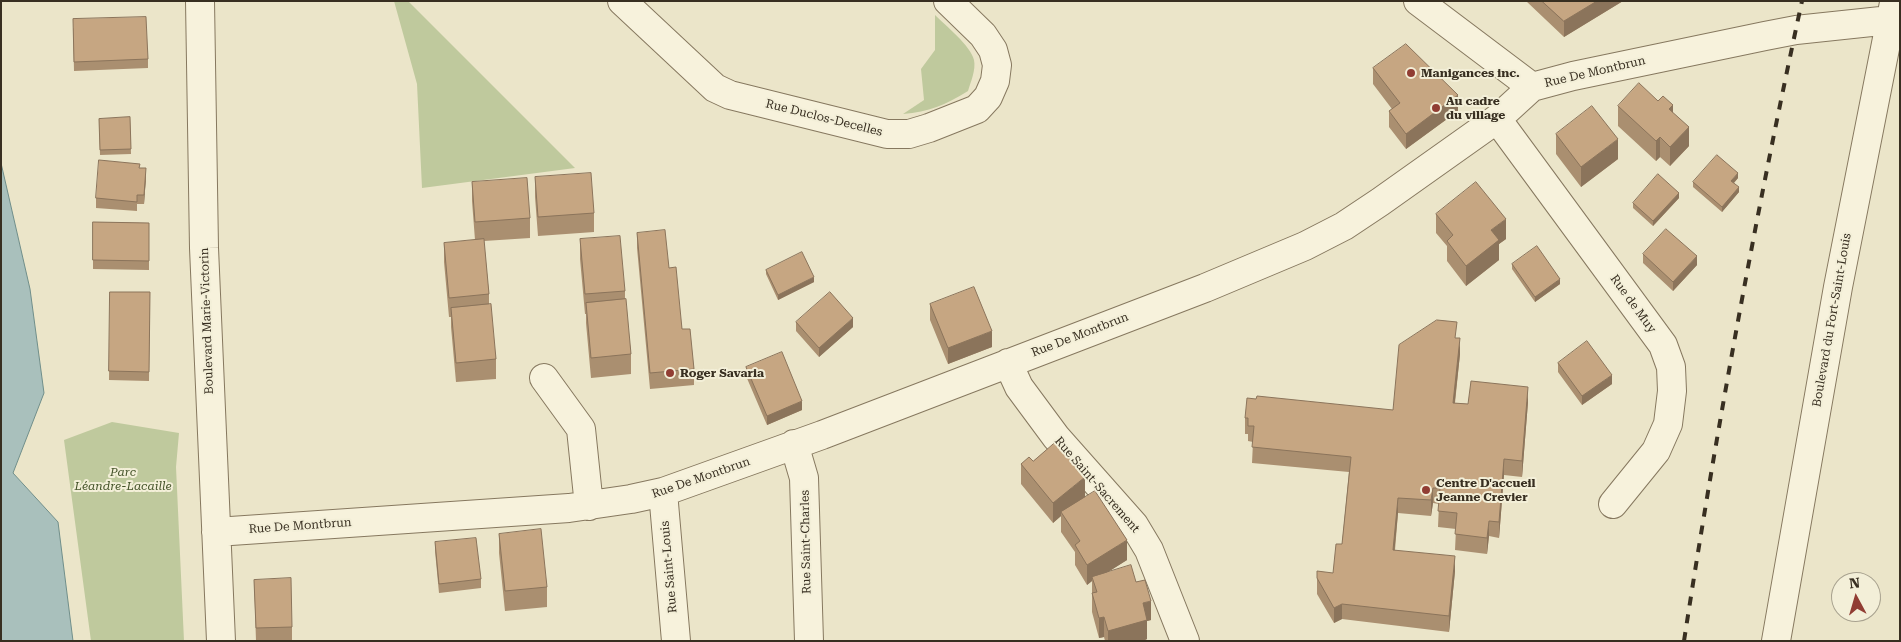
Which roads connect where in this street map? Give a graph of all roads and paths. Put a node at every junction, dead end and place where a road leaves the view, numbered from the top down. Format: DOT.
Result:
graph roads {
  1 [pos="200,1"];
  2 [pos="948,1"];
  3 [pos="1418,1"];
  4 [pos="629,3"];
  5 [pos="1895,13"];
  6 [pos="1532,87"];
  7 [pos="1497,120"];
  8 [pos="1008,363"];
  9 [pos="544,378"];
  10 [pos="794,444"];
  11 [pos="663,492"];
  12 [pos="1613,504"];
  13 [pos="589,506"];
  14 [pos="216,532"];
  15 [pos="221,641"];
  16 [pos="676,641"];
  17 [pos="809,641"];
  18 [pos="1185,641"];
  19 [pos="1776,641"];
  1 -- 14 [label="street, Boulevard Marie-Victorin"];
  2 -- 4 [label="street, Rue Duclos-Decelles"];
  3 -- 6 [label="street"];
  5 -- 6 [label="street, Rue De Montbrun"];
  5 -- 19 [label="street, Boulevard du Fort-Saint-Louis"];
  6 -- 7 [label="street, Rue De Montbrun"];
  7 -- 8 [label="street, Rue De Montbrun"];
  7 -- 12 [label="street, Rue de Muy"];
  8 -- 10 [label="street, Rue De Montbrun"];
  8 -- 18 [label="street, Rue Saint-Sacrement"];
  9 -- 13 [label="street"];
  10 -- 11 [label="street, Rue De Montbrun"];
  10 -- 17 [label="street, Rue Saint-Charles"];
  11 -- 13 [label="street, Rue De Montbrun"];
  11 -- 16 [label="street, Rue Saint-Louis"];
  13 -- 14 [label="street, Rue De Montbrun"];
  14 -- 15 [label="street, Boulevard Marie-Victorin"];
}
